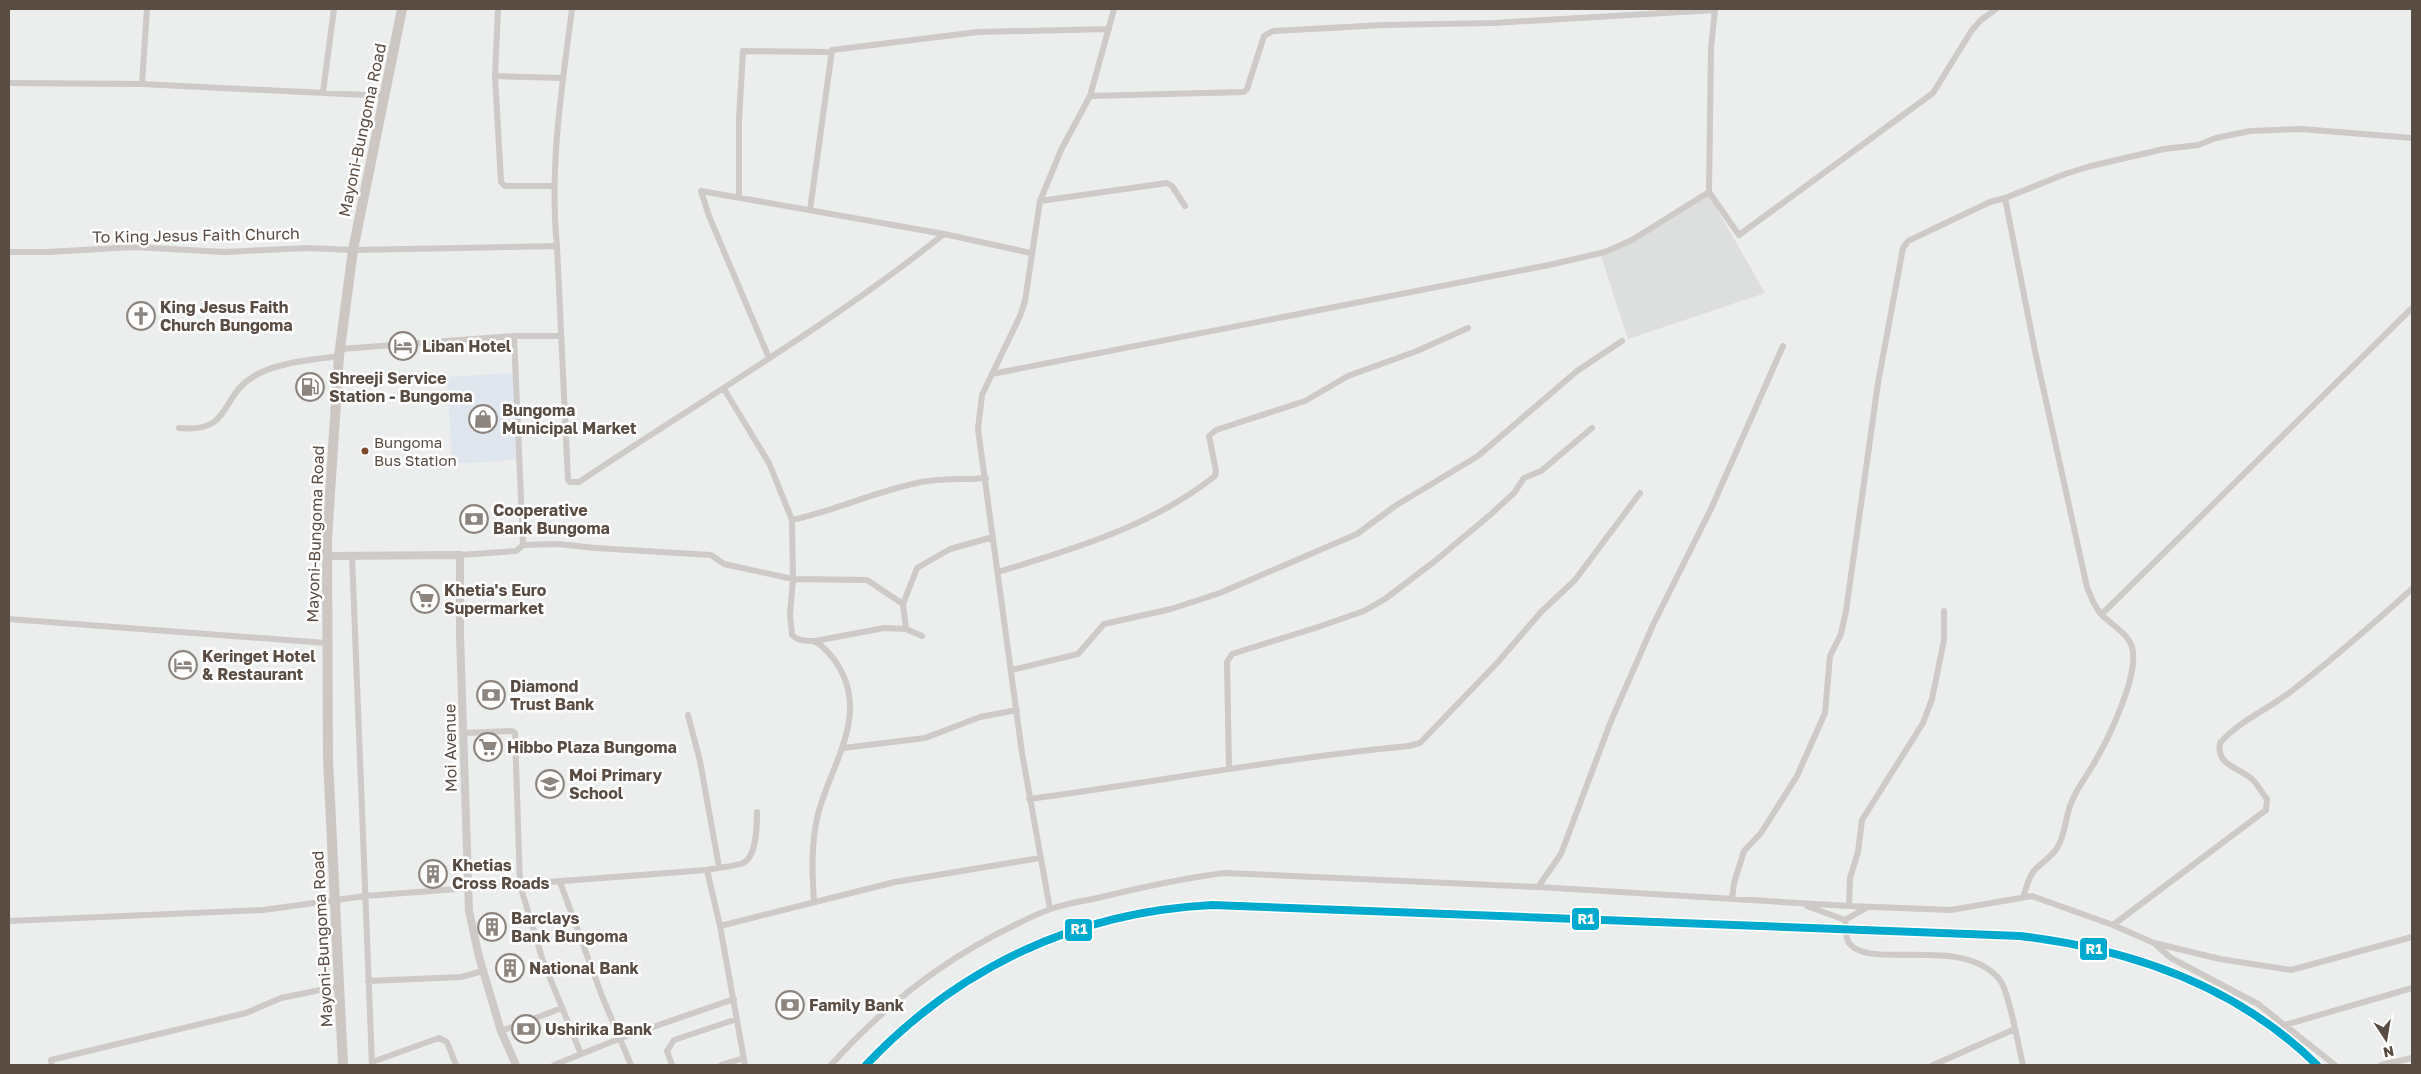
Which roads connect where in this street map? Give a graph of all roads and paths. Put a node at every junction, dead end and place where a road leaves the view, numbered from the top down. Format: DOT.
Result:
graph roads {
  1 [pos="147,9"];
  2 [pos="334,9"];
  3 [pos="402,9"];
  4 [pos="498,9"];
  5 [pos="572,9"];
  6 [pos="1114,9"];
  7 [pos="1715,9"];
  8 [pos="1996,9"];
  9 [pos="1109,29"];
  10 [pos="830,52"];
  11 [pos="495,76"];
  12 [pos="564,78"];
  13 [pos="9,83"];
  14 [pos="142,84"];
  15 [pos="323,92"];
  16 [pos="385,96"];
  17 [pos="1090,96"];
  18 [pos="2412,138"];
  19 [pos="554,186"];
  20 [pos="1709,192"];
  21 [pos="739,197"];
  22 [pos="2005,198"];
  23 [pos="1040,201"];
  24 [pos="1185,206"];
  25 [pos="810,210"];
  26 [pos="944,234"];
  27 [pos="557,246"];
  28 [pos="353,250"];
  29 [pos="9,252"];
  30 [pos="1031,253"];
  31 [pos="2412,308"];
  32 [pos="1468,328"];
  33 [pos="514,336"];
  34 [pos="561,336"];
  35 [pos="1622,341"];
  36 [pos="1783,346"];
  37 [pos="340,352"];
  38 [pos="769,358"];
  39 [pos="992,374"];
  40 [pos="724,389"];
  41 [pos="179,428"];
  42 [pos="1592,428"];
  43 [pos="986,478"];
  44 [pos="1640,493"];
  45 [pos="792,520"];
  46 [pos="993,537"];
  47 [pos="523,544"];
  48 [pos="352,555"];
  49 [pos="460,555"];
  50 [pos="327,556"];
  51 [pos="998,572"];
  52 [pos="793,579"];
  53 [pos="2412,589"];
  54 [pos="903,604"];
  55 [pos="1944,611"];
  56 [pos="2102,614"];
  57 [pos="9,619"];
  58 [pos="906,629"];
  59 [pos="922,636"];
  60 [pos="814,641"];
  61 [pos="326,644"];
  62 [pos="1012,670"];
  63 [pos="1017,710"];
  64 [pos="688,715"];
  65 [pos="463,733"];
  66 [pos="843,748"];
  67 [pos="1229,768"];
  68 [pos="1029,799"];
  69 [pos="757,812"];
  70 [pos="1040,858"];
  71 [pos="719,867"];
  72 [pos="707,870"];
  73 [pos="560,882"];
  74 [pos="520,885"];
  75 [pos="1538,887"];
  76 [pos="468,889"];
  77 [pos="365,896"];
  78 [pos="2023,897"];
  79 [pos="1732,899"];
  80 [pos="335,900"];
  81 [pos="814,901"];
  82 [pos="1804,904"];
  83 [pos="1849,906"];
  84 [pos="1867,907"];
  85 [pos="1050,909"];
  86 [pos="1845,920"];
  87 [pos="9,921"];
  88 [pos="2113,924"];
  89 [pos="720,926"];
  90 [pos="2412,937"];
  91 [pos="2154,943"];
  92 [pos="483,971"];
  93 [pos="368,981"];
  94 [pos="340,986"];
  95 [pos="2412,988"];
  96 [pos="734,999"];
  97 [pos="562,1008"];
  98 [pos="737,1019"];
  99 [pos="2285,1025"];
  100 [pos="2015,1029"];
  101 [pos="501,1031"];
  102 [pos="621,1038"];
  103 [pos="581,1054"];
  104 [pos="744,1058"];
  105 [pos="2412,1058"];
  106 [pos="372,1063"];
  107 [pos="52,1065"];
  108 [pos="343,1065"];
  109 [pos="456,1065"];
  110 [pos="516,1065"];
  111 [pos="554,1065"];
  112 [pos="631,1065"];
  113 [pos="672,1065"];
  114 [pos="720,1065"];
  115 [pos="745,1065"];
  116 [pos="831,1065"];
  117 [pos="1933,1065"];
  118 [pos="2023,1065"];
  119 [pos="2335,1065"];
  120 [pos="2381,1065"];
  1 -- 14 [label="street"];
  2 -- 15 [label="street"];
  3 -- 16 [label="main road, Mayoni-Bungoma Road"];
  4 -- 11 [label="street"];
  5 -- 12 [label="street"];
  6 -- 9 [label="street"];
  7 -- 17 [label="street"];
  7 -- 20 [label="street"];
  8 -- 20 [label="street"];
  9 -- 10 [label="street"];
  9 -- 17 [label="street"];
  10 -- 21 [label="street"];
  10 -- 25 [label="street"];
  11 -- 12 [label="street"];
  11 -- 19 [label="street"];
  12 -- 19 [label="street"];
  13 -- 14 [label="street"];
  14 -- 15 [label="street"];
  15 -- 16 [label="street"];
  16 -- 28 [label="main road, Mayoni-Bungoma Road"];
  17 -- 23 [label="street"];
  18 -- 22 [label="street"];
  19 -- 27 [label="street"];
  20 -- 39 [label="street"];
  21 -- 25 [label="street"];
  21 -- 38 [label="street"];
  22 -- 56 [label="street"];
  22 -- 79 [label="street"];
  23 -- 24 [label="street"];
  23 -- 30 [label="street"];
  25 -- 26 [label="street"];
  26 -- 30 [label="street"];
  26 -- 38 [label="street"];
  27 -- 28 [label="street, To King Jesus Faith Church"];
  27 -- 34 [label="street"];
  28 -- 29 [label="street, To King Jesus Faith Church"];
  28 -- 37 [label="main road, Mayoni-Bungoma Road"];
  30 -- 39 [label="street"];
  31 -- 56 [label="street"];
  32 -- 51 [label="street"];
  33 -- 34 [label="street"];
  33 -- 37 [label="street"];
  33 -- 47 [label="street"];
  34 -- 40 [label="street"];
  35 -- 62 [label="street"];
  36 -- 75 [label="street"];
  37 -- 41 [label="street"];
  37 -- 50 [label="main road, Mayoni-Bungoma Road"];
  38 -- 40 [label="street"];
  39 -- 43 [label="street"];
  40 -- 45 [label="street"];
  42 -- 67 [label="street"];
  43 -- 45 [label="street"];
  43 -- 46 [label="street"];
  44 -- 67 [label="street"];
  45 -- 52 [label="street"];
  46 -- 51 [label="street"];
  46 -- 54 [label="street"];
  47 -- 49 [label="street"];
  47 -- 52 [label="street"];
  48 -- 49 [label="street"];
  48 -- 50 [label="street"];
  48 -- 77 [label="street"];
  49 -- 65 [label="street, Moi Avenue"];
  50 -- 61 [label="main road, Mayoni-Bungoma Road"];
  51 -- 62 [label="street"];
  52 -- 54 [label="street"];
  52 -- 60 [label="street"];
  53 -- 88 [label="street"];
  54 -- 58 [label="street"];
  55 -- 83 [label="street"];
  56 -- 78 [label="street"];
  57 -- 61 [label="street"];
  58 -- 59 [label="street"];
  58 -- 60 [label="street"];
  60 -- 66 [label="street"];
  61 -- 80 [label="main road, Mayoni-Bungoma Road"];
  62 -- 63 [label="street"];
  63 -- 66 [label="street"];
  63 -- 68 [label="street"];
  64 -- 71 [label="street"];
  65 -- 74 [label="street"];
  65 -- 76 [label="street, Moi Avenue"];
  66 -- 81 [label="street"];
  67 -- 68 [label="street"];
  68 -- 70 [label="street"];
  69 -- 71 [label="street"];
  70 -- 81 [label="street"];
  70 -- 85 [label="street"];
  71 -- 72 [label="street"];
  72 -- 73 [label="street"];
  72 -- 89 [label="street"];
  73 -- 74 [label="street"];
  73 -- 102 [label="street"];
  74 -- 76 [label="street"];
  74 -- 97 [label="street"];
  75 -- 79 [label="street"];
  75 -- 85 [label="street"];
  76 -- 77 [label="street"];
  76 -- 92 [label="street, Moi Avenue"];
  77 -- 80 [label="street"];
  77 -- 93 [label="street"];
  78 -- 84 [label="street"];
  78 -- 88 [label="street"];
  79 -- 82 [label="street"];
  80 -- 87 [label="street"];
  80 -- 94 [label="main road, Mayoni-Bungoma Road"];
  81 -- 89 [label="street"];
  82 -- 83 [label="street"];
  82 -- 86 [label="street"];
  83 -- 84 [label="street"];
  84 -- 86 [label="street"];
  85 -- 116 [label="street"];
  86 -- 100 [label="street"];
  88 -- 91 [label="street"];
  89 -- 96 [label="street"];
  90 -- 91 [label="street"];
  91 -- 99 [label="street"];
  92 -- 93 [label="street"];
  92 -- 101 [label="street, Moi Avenue"];
  93 -- 106 [label="street"];
  94 -- 107 [label="street"];
  94 -- 108 [label="main road, Mayoni-Bungoma Road"];
  95 -- 99 [label="street"];
  96 -- 98 [label="street"];
  96 -- 102 [label="street"];
  97 -- 101 [label="street"];
  97 -- 103 [label="street"];
  98 -- 104 [label="street"];
  98 -- 113 [label="street"];
  99 -- 119 [label="street"];
  100 -- 117 [label="street"];
  100 -- 118 [label="street"];
  101 -- 110 [label="street, Moi Avenue"];
  102 -- 103 [label="street"];
  102 -- 112 [label="street"];
  103 -- 111 [label="street"];
  104 -- 114 [label="street"];
  104 -- 115 [label="street"];
  105 -- 120 [label="street"];
  106 -- 109 [label="street"];
}
